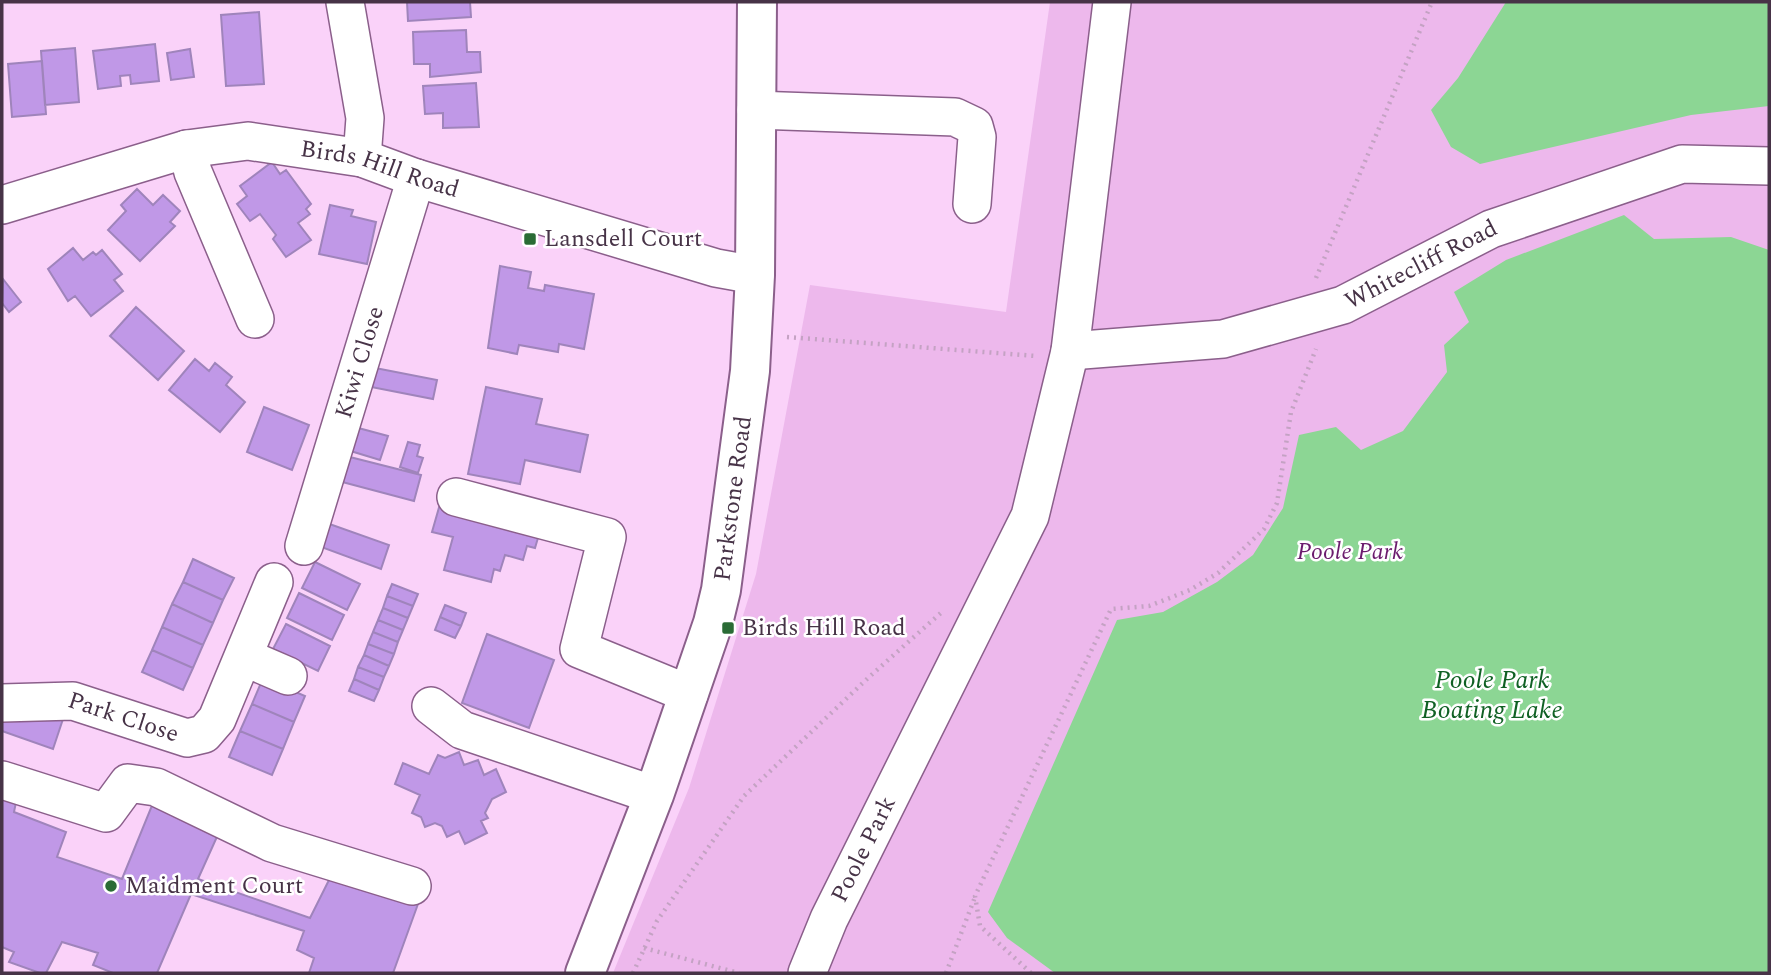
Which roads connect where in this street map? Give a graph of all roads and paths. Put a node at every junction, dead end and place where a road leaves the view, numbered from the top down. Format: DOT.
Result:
graph roads {
  1 [pos="345,2"];
  2 [pos="757,2"];
  3 [pos="1112,2"];
  4 [pos="1432,2"];
  5 [pos="757,110"];
  6 [pos="187,149"];
  7 [pos="362,158"];
  8 [pos="1769,166"];
  9 [pos="416,178"];
  10 [pos="972,204"];
  11 [pos="2,205"];
  12 [pos="755,275"];
  13 [pos="1313,314"];
  14 [pos="255,319"];
  15 [pos="785,337"];
  16 [pos="1070,351"];
  17 [pos="456,497"];
  18 [pos="304,546"];
  19 [pos="274,582"];
  20 [pos="951,604"];
  21 [pos="244,657"];
  22 [pos="288,677"];
  23 [pos="689,694"];
  24 [pos="2,703"];
  25 [pos="431,706"];
  26 [pos="2,780"];
  27 [pos="654,795"];
  28 [pos="412,886"];
  29 [pos="975,896"];
  30 [pos="644,948"];
  31 [pos="585,973"];
  32 [pos="633,973"];
  33 [pos="739,973"];
  34 [pos="807,973"];
  35 [pos="946,973"];
  36 [pos="1031,973"];
  1 -- 7 [label="street"];
  2 -- 5 [label="main road, Parkstone Road"];
  3 -- 16 [label="street, Poole Park"];
  4 -- 13 [label="path"];
  5 -- 10 [label="street"];
  5 -- 12 [label="main road, Parkstone Road"];
  6 -- 7 [label="street, Birds Hill Road"];
  6 -- 11 [label="street, Birds Hill Road"];
  6 -- 14 [label="street"];
  7 -- 9 [label="street, Birds Hill Road"];
  8 -- 13 [label="street, Whitecliff Road"];
  9 -- 12 [label="street, Birds Hill Road"];
  9 -- 18 [label="street, Kiwi Close"];
  12 -- 23 [label="main road, Parkstone Road"];
  13 -- 16 [label="street, Whitecliff Road"];
  13 -- 29 [label="path"];
  15 -- 16 [label="path"];
  16 -- 34 [label="street, Poole Park"];
  17 -- 23 [label="street"];
  19 -- 21 [label="street, Park Close"];
  20 -- 30 [label="path"];
  21 -- 22 [label="street"];
  21 -- 24 [label="street, Park Close"];
  23 -- 27 [label="main road, Parkstone Road"];
  25 -- 27 [label="street"];
  26 -- 28 [label="street"];
  27 -- 31 [label="main road, Parkstone Road"];
  29 -- 35 [label="path"];
  29 -- 36 [label="path"];
  30 -- 32 [label="path"];
  30 -- 33 [label="path"];
}
